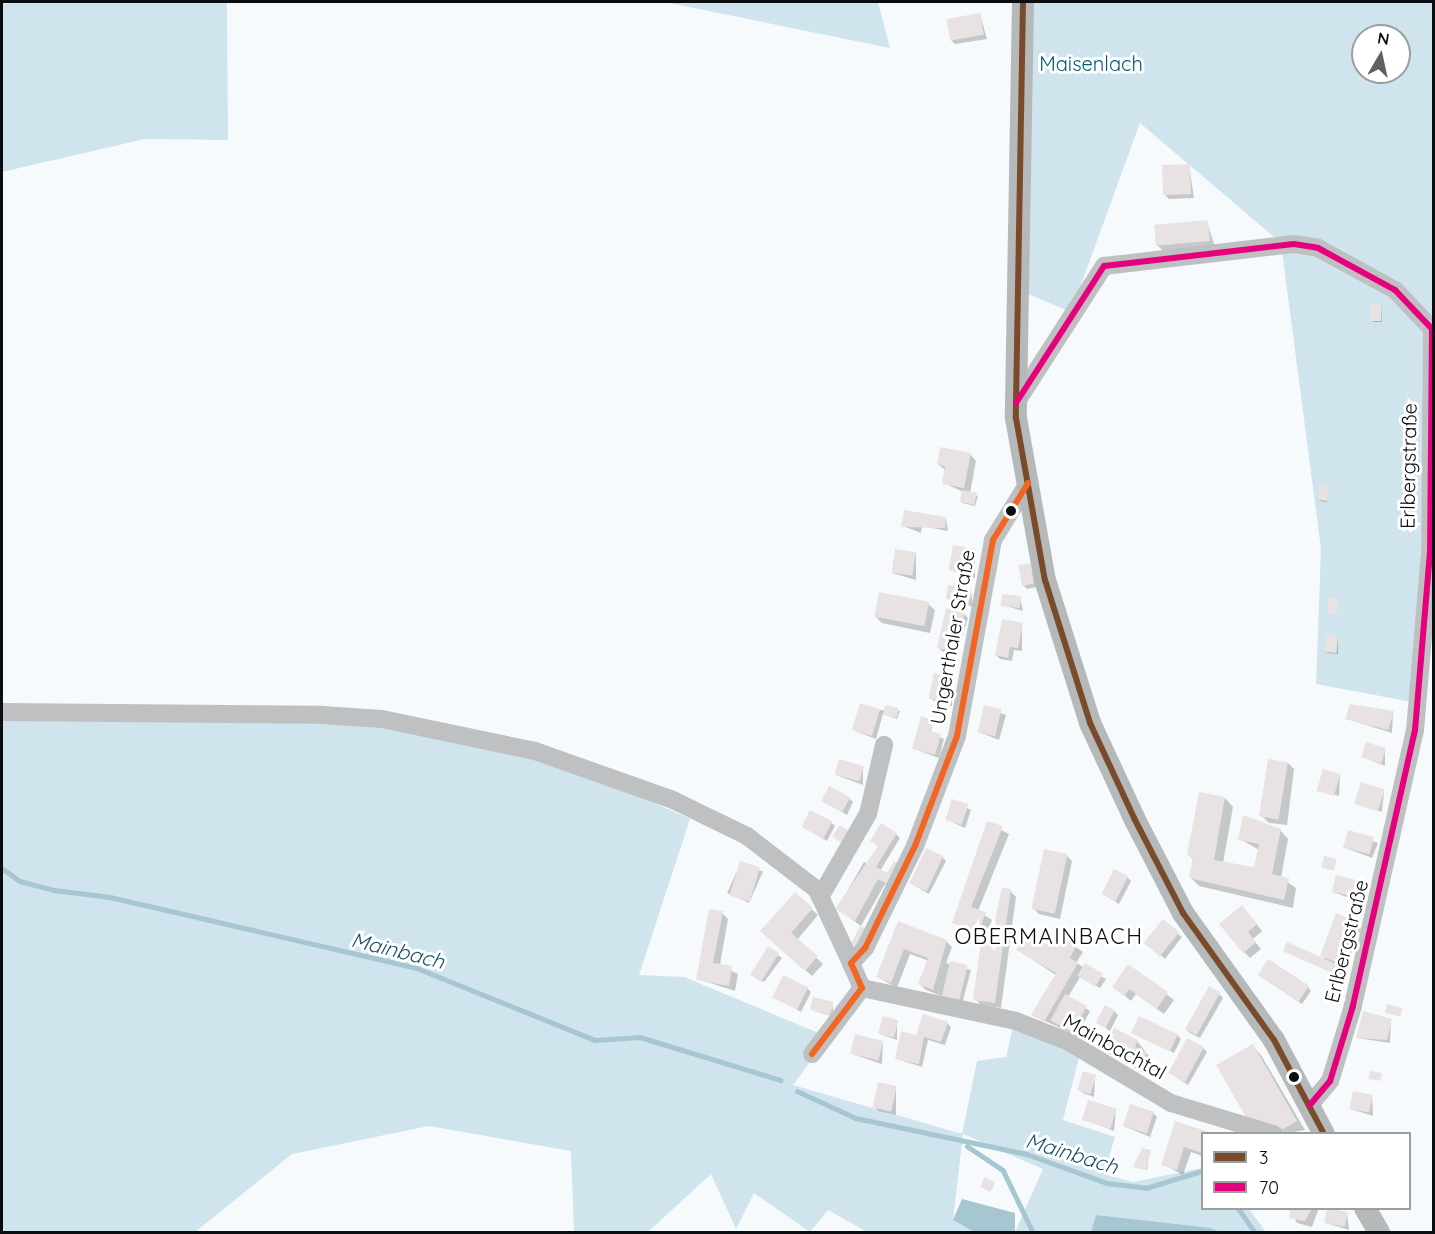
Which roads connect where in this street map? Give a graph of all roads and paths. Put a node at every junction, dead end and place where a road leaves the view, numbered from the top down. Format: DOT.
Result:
graph roads {
  1 [pos="1023,2"];
  2 [pos="1016,410"];
  3 [pos="1028,483"];
  4 [pos="2,712"];
  5 [pos="884,745"];
  6 [pos="820,897"];
  7 [pos="851,963"];
  8 [pos="862,988"];
  9 [pos="812,1054"];
  10 [pos="1310,1106"];
  11 [pos="1266,1132"];
  12 [pos="1323,1132"];
  13 [pos="1366,1210"];
  14 [pos="1379,1233"];
  1 -- 2 [label="main road"];
  2 -- 3 [label="main road"];
  2 -- 10 [label="street, Erlbergstraße"];
  3 -- 7 [label="street, Ungerthaler Straße"];
  3 -- 10 [label="main road"];
  4 -- 6 [label="street"];
  5 -- 6 [label="street"];
  6 -- 7 [label="street"];
  7 -- 8 [label="street"];
  8 -- 9 [label="street"];
  8 -- 11 [label="street, Mainbachtal"];
  10 -- 12 [label="main road"];
  13 -- 14 [label="main road"];
}
